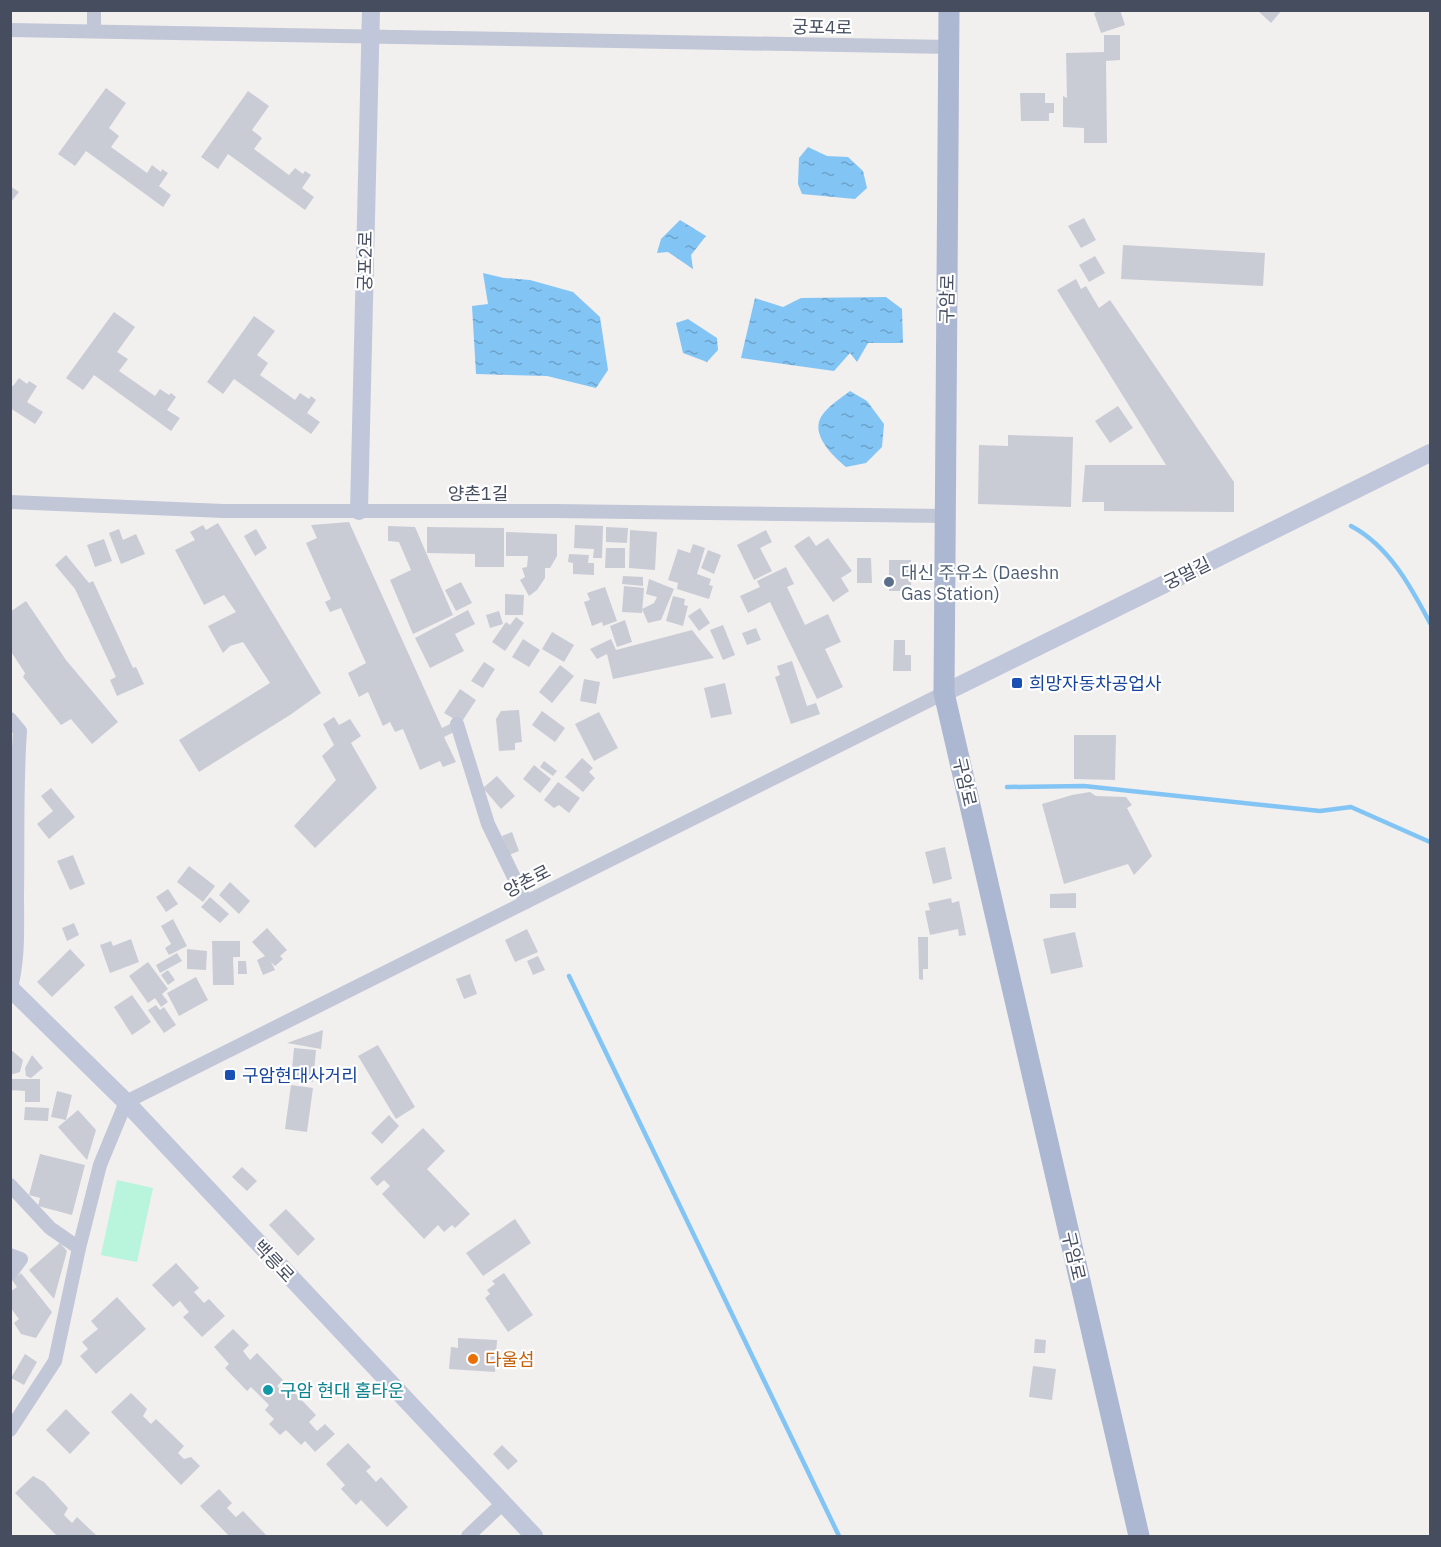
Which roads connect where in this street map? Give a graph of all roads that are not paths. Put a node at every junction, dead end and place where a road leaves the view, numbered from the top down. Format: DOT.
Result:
graph roads {
  1 [pos="94,10"];
  2 [pos="371,10"];
  3 [pos="949,10"];
  4 [pos="10,30"];
  5 [pos="94,30"];
  6 [pos="371,38"];
  7 [pos="950,47"];
  8 [pos="1431,453"];
  9 [pos="10,502"];
  10 [pos="359,511"];
  11 [pos="946,516"];
  12 [pos="944,693"];
  13 [pos="10,719"];
  14 [pos="457,724"];
  15 [pos="526,902"];
  16 [pos="11,990"];
  17 [pos="126,1102"];
  18 [pos="10,1185"];
  19 [pos="79,1248"];
  20 [pos="10,1256"];
  21 [pos="10,1274"];
  22 [pos="10,1430"];
  23 [pos="502,1504"];
  24 [pos="468,1536"];
  25 [pos="534,1536"];
  26 [pos="1139,1536"];
  1 -- 5 [label="street"];
  2 -- 6 [label="street, 궁포2로"];
  3 -- 7 [label="main road, 구암로"];
  4 -- 5 [label="street, 궁포4로"];
  5 -- 6 [label="street, 궁포4로"];
  6 -- 7 [label="street, 궁포4로"];
  6 -- 10 [label="street, 궁포2로"];
  7 -- 11 [label="main road, 구암로"];
  8 -- 12 [label="street, 궁멀길"];
  9 -- 10 [label="street, 양촌1길"];
  10 -- 11 [label="street, 양촌1길"];
  11 -- 12 [label="main road, 구암로"];
  12 -- 15 [label="street, 양촌로"];
  12 -- 26 [label="main road, 구암로"];
  13 -- 16 [label="street"];
  14 -- 15 [label="street"];
  15 -- 17 [label="street, 양촌로"];
  16 -- 17 [label="street, 백릉로"];
  17 -- 19 [label="street"];
  17 -- 23 [label="street, 백릉로"];
  18 -- 19 [label="street"];
  19 -- 22 [label="street"];
  20 -- 21 [label="street"];
  23 -- 24 [label="street"];
  23 -- 25 [label="street, 백릉로"];
}
